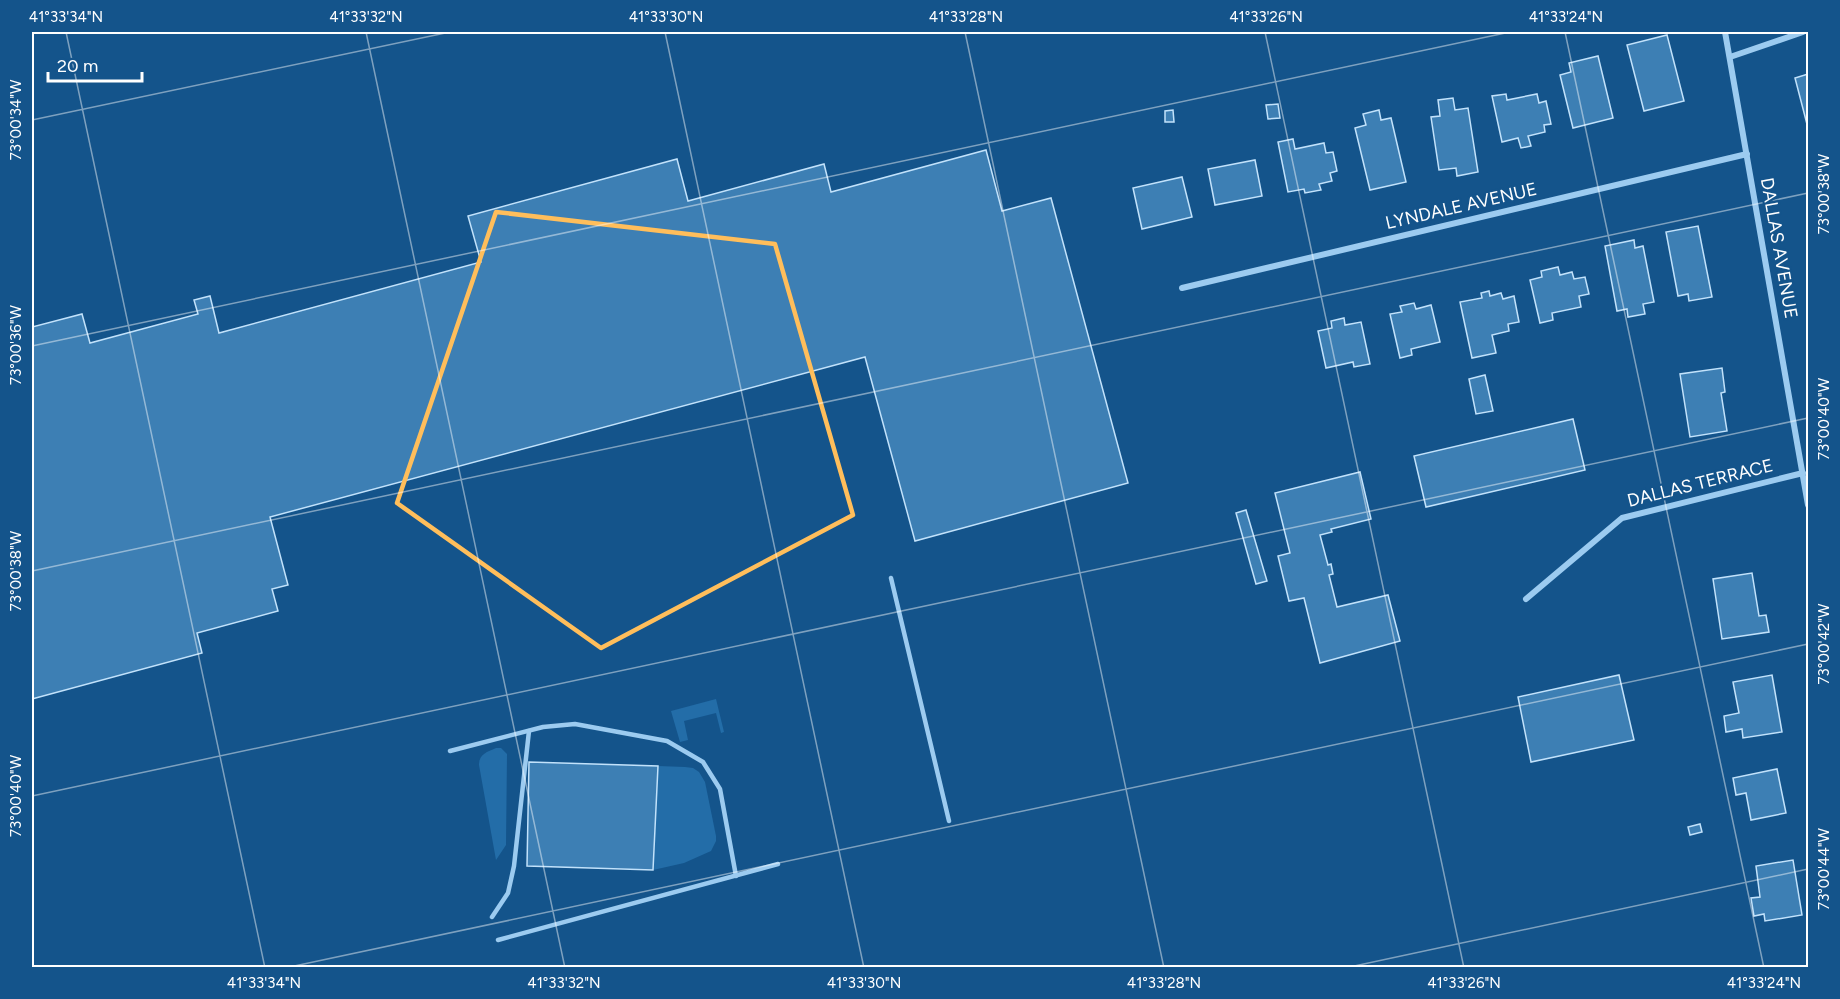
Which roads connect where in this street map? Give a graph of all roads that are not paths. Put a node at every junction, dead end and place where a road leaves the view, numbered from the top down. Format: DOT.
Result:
graph roads {
  1 [pos="1725,32"];
  2 [pos="1803,32"];
  3 [pos="1730,57"];
  4 [pos="1747,154"];
  5 [pos="1182,288"];
  6 [pos="1803,473"];
  7 [pos="1809,505"];
  8 [pos="891,578"];
  9 [pos="1526,599"];
  10 [pos="529,731"];
  11 [pos="450,751"];
  12 [pos="949,821"];
  13 [pos="778,864"];
  14 [pos="736,876"];
  15 [pos="492,916"];
  16 [pos="498,940"];
  1 -- 3 [label="street, DALLAS AVENUE"];
  2 -- 3 [label="street"];
  3 -- 4 [label="street, DALLAS AVENUE"];
  4 -- 5 [label="street, LYNDALE AVENUE"];
  4 -- 6 [label="street, DALLAS AVENUE"];
  6 -- 7 [label="street, DALLAS AVENUE"];
  6 -- 9 [label="street, DALLAS TERRACE"];
  8 -- 12 [label="lane"];
  10 -- 11 [label="lane"];
  10 -- 14 [label="lane"];
  10 -- 15 [label="lane"];
  13 -- 14 [label="lane"];
  14 -- 16 [label="lane"];
}
